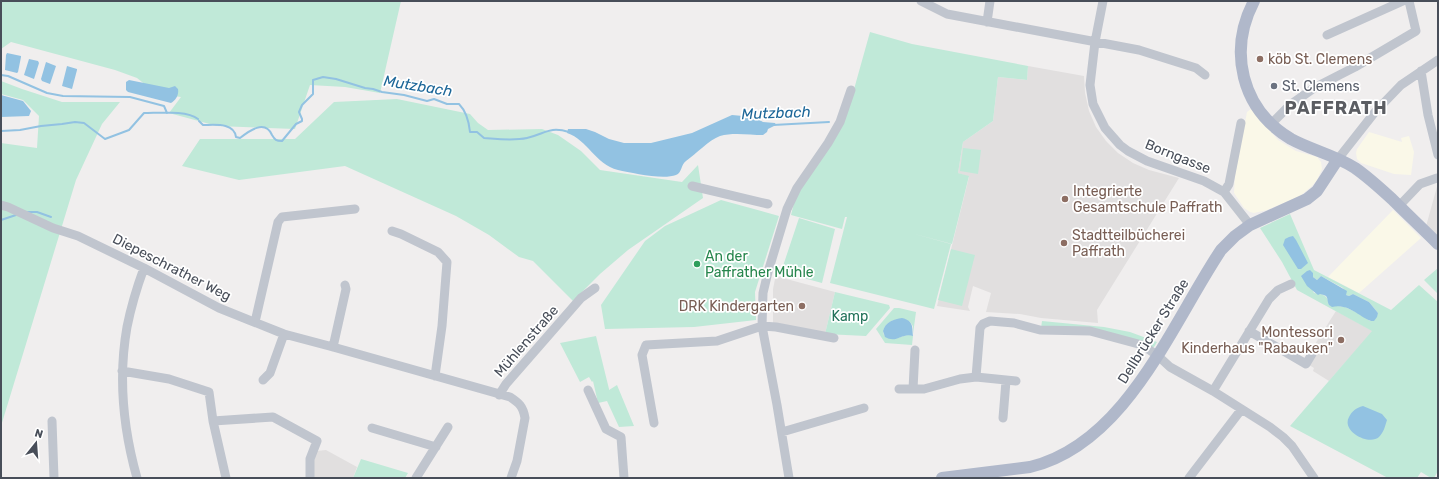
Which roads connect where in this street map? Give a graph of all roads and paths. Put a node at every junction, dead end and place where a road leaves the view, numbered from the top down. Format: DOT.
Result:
graph roads {
  1 [pos="921,1"];
  2 [pos="990,1"];
  3 [pos="1103,1"];
  4 [pos="1254,1"];
  5 [pos="1403,1"];
  6 [pos="1409,1"];
  7 [pos="987,22"];
  8 [pos="1327,35"];
  9 [pos="1096,42"];
  10 [pos="1438,60"];
  11 [pos="1421,71"];
  12 [pos="1205,75"];
  13 [pos="850,90"];
  14 [pos="1241,123"];
  15 [pos="1271,124"];
  16 [pos="1438,155"];
  17 [pos="1338,159"];
  18 [pos="1438,176"];
  19 [pos="692,186"];
  20 [pos="1224,192"];
  21 [pos="768,204"];
  22 [pos="1,205"];
  23 [pos="1399,206"];
  24 [pos="354,209"];
  25 [pos="1250,225"];
  26 [pos="392,231"];
  27 [pos="1438,244"];
  28 [pos="144,268"];
  29 [pos="1291,284"];
  30 [pos="345,285"];
  31 [pos="595,288"];
  32 [pos="255,322"];
  33 [pos="762,326"];
  34 [pos="1249,331"];
  35 [pos="284,334"];
  36 [pos="834,338"];
  37 [pos="333,347"];
  38 [pos="915,350"];
  39 [pos="1312,354"];
  40 [pos="1157,355"];
  41 [pos="122,371"];
  42 [pos="435,376"];
  43 [pos="976,378"];
  44 [pos="263,380"];
  45 [pos="1006,381"];
  46 [pos="1016,381"];
  47 [pos="898,389"];
  48 [pos="912,389"];
  49 [pos="588,390"];
  50 [pos="1213,391"];
  51 [pos="499,395"];
  52 [pos="864,408"];
  53 [pos="1241,410"];
  54 [pos="1003,418"];
  55 [pos="52,421"];
  56 [pos="213,421"];
  57 [pos="654,423"];
  58 [pos="448,427"];
  59 [pos="372,428"];
  60 [pos="782,432"];
  61 [pos="436,447"];
  62 [pos="54,478"];
  63 [pos="137,478"];
  64 [pos="226,478"];
  65 [pos="310,478"];
  66 [pos="416,478"];
  67 [pos="512,478"];
  68 [pos="624,478"];
  69 [pos="789,478"];
  70 [pos="942,478"];
  71 [pos="1189,478"];
  72 [pos="1314,478"];
  1 -- 7 [label="street"];
  2 -- 7 [label="street"];
  3 -- 9 [label="street, Borngasse"];
  4 -- 15 [label="main road"];
  5 -- 8 [label="street"];
  6 -- 15 [label="street"];
  7 -- 9 [label="street"];
  9 -- 12 [label="street"];
  9 -- 20 [label="street, Borngasse"];
  10 -- 11 [label="street"];
  11 -- 16 [label="street"];
  11 -- 17 [label="street"];
  13 -- 33 [label="street"];
  14 -- 20 [label="street"];
  15 -- 17 [label="main road"];
  17 -- 23 [label="main road"];
  17 -- 25 [label="main road, Dellbrücker Straße"];
  18 -- 23 [label="street"];
  19 -- 21 [label="street"];
  20 -- 25 [label="street, Borngasse"];
  22 -- 28 [label="street, Diepeschrather Weg"];
  23 -- 27 [label="main road"];
  24 -- 32 [label="street"];
  25 -- 40 [label="main road, Dellbrücker Straße"];
  26 -- 42 [label="street"];
  28 -- 32 [label="street, Diepeschrather Weg"];
  28 -- 41 [label="street"];
  29 -- 34 [label="street"];
  30 -- 37 [label="street"];
  31 -- 51 [label="street, Mühlenstraße"];
  32 -- 35 [label="street, Diepeschrather Weg"];
  33 -- 36 [label="street"];
  33 -- 57 [label="street"];
  33 -- 60 [label="street"];
  34 -- 39 [label="street"];
  34 -- 50 [label="street"];
  35 -- 37 [label="street, Diepeschrather Weg"];
  35 -- 44 [label="street"];
  37 -- 42 [label="street, Diepeschrather Weg"];
  38 -- 48 [label="street"];
  40 -- 43 [label="street"];
  40 -- 50 [label="street"];
  40 -- 70 [label="main road, Dellbrücker Straße"];
  41 -- 56 [label="street"];
  41 -- 63 [label="street"];
  42 -- 51 [label="street, Diepeschrather Weg"];
  43 -- 45 [label="street"];
  43 -- 48 [label="street"];
  45 -- 46 [label="street"];
  45 -- 54 [label="street"];
  47 -- 48 [label="street"];
  49 -- 68 [label="street"];
  50 -- 53 [label="street"];
  51 -- 67 [label="street, Mühlenstraße"];
  52 -- 60 [label="street"];
  53 -- 71 [label="street"];
  53 -- 72 [label="street"];
  55 -- 62 [label="street"];
  56 -- 64 [label="street"];
  56 -- 65 [label="street"];
  58 -- 61 [label="street"];
  59 -- 61 [label="street"];
  60 -- 69 [label="street"];
  61 -- 66 [label="street"];
}
